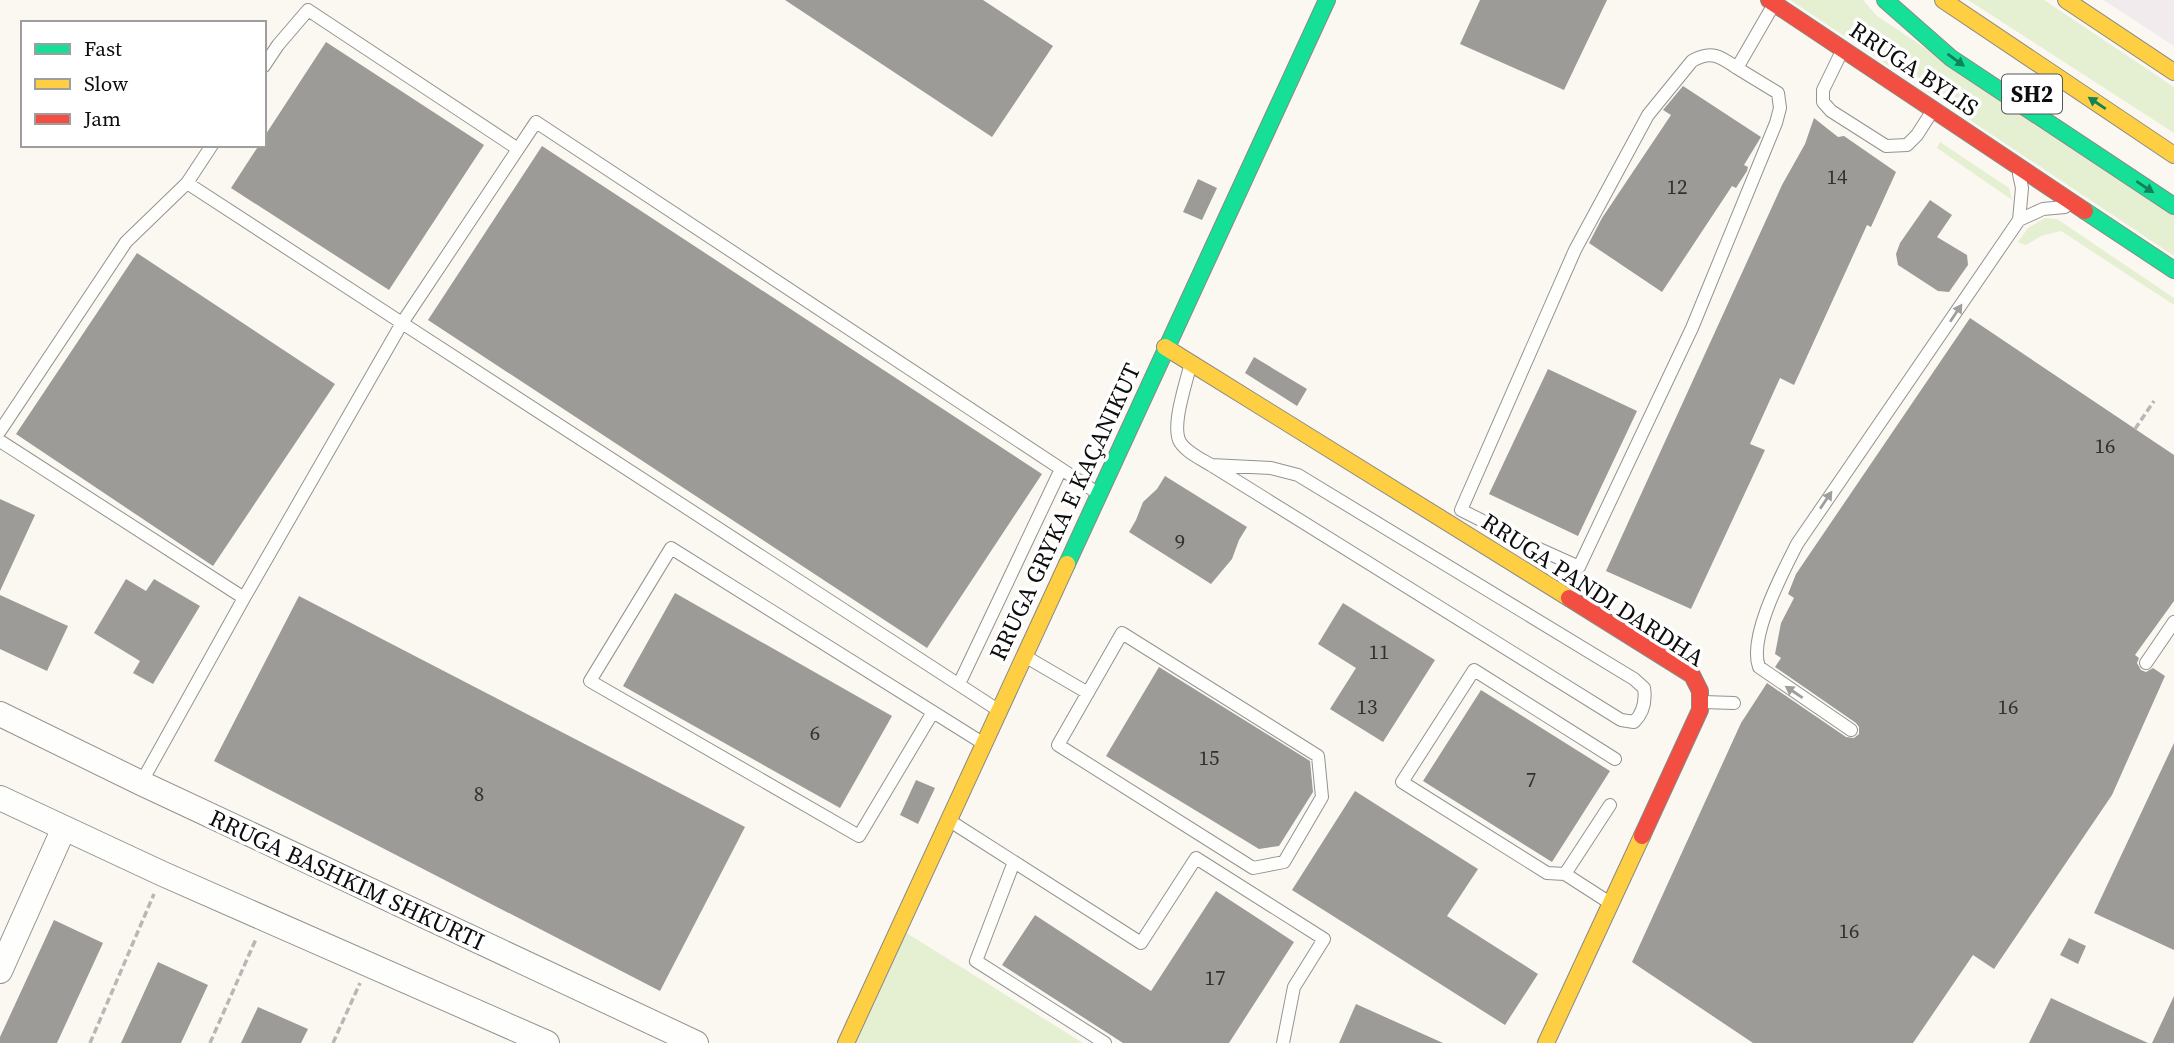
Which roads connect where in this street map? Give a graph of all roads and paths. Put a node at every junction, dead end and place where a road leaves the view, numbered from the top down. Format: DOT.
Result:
graph roads {
  1 [pos="1327,0"];
  2 [pos="1888,0"];
  3 [pos="1942,0"];
  4 [pos="2066,0"];
  5 [pos="1771,2"];
  6 [pos="1843,49"];
  7 [pos="266,63"];
  8 [pos="1738,68"];
  9 [pos="2174,72"];
  10 [pos="1933,110"];
  11 [pos="211,147"];
  12 [pos="518,149"];
  13 [pos="2174,155"];
  14 [pos="2017,165"];
  15 [pos="187,183"];
  16 [pos="2174,188"];
  17 [pos="2174,206"];
  18 [pos="2081,208"];
  19 [pos="2018,220"];
  20 [pos="2132,242"];
  21 [pos="2174,270"];
  22 [pos="2174,284"];
  23 [pos="402,323"];
  24 [pos="1165,347"];
  25 [pos="1191,363"];
  26 [pos="2154,401"];
  27 [pos="2136,429"];
  28 [pos="0,431"];
  29 [pos="0,441"];
  30 [pos="1211,465"];
  31 [pos="1061,469"];
  32 [pos="1099,494"];
  33 [pos="244,598"];
  34 [pos="2174,622"];
  35 [pos="1025,656"];
  36 [pos="2146,663"];
  37 [pos="959,684"];
  38 [pos="1088,693"];
  39 [pos="1702,702"];
  40 [pos="1734,703"];
  41 [pos="1000,711"];
  42 [pos="933,712"];
  43 [pos="0,714"];
  44 [pos="1851,730"];
  45 [pos="984,744"];
  46 [pos="1615,759"];
  47 [pos="141,783"];
  48 [pos="0,798"];
  49 [pos="1610,805"];
  50 [pos="950,821"];
  51 [pos="64,828"];
  52 [pos="1014,862"];
  53 [pos="163,874"];
  54 [pos="1565,874"];
  55 [pos="1610,903"];
  56 [pos="265,919"];
  57 [pos="368,965"];
  58 [pos="0,971"];
  59 [pos="90,1043"];
  60 [pos="210,1043"];
  61 [pos="333,1043"];
  62 [pos="547,1043"];
  63 [pos="695,1043"];
  64 [pos="846,1043"];
  65 [pos="1105,1043"];
  66 [pos="1283,1043"];
  67 [pos="1546,1043"];
  1 -- 24 [label="main road, RRUGA GRYKA E KAÇANIKUT"];
  2 -- 16 [label="main road, SH2"];
  2 -- 17 [label="main road, one-way"];
  13 -- 3 [label="main road, SH2, one-way"];
  4 -- 9 [label="main road"];
  5 -- 6 [label="main road, RRUGA BYLIS"];
  5 -- 8 [label="lane"];
  6 -- 10 [label="main road, RRUGA BYLIS"];
  6 -- 10 [label="lane"];
  7 -- 12 [label="lane"];
  8 -- 8 [label="lane"];
  10 -- 14 [label="main road, RRUGA BYLIS"];
  11 -- 15 [label="lane"];
  12 -- 23 [label="lane"];
  12 -- 31 [label="lane"];
  14 -- 18 [label="main road, RRUGA BYLIS"];
  14 -- 19 [label="lane"];
  15 -- 23 [label="lane"];
  15 -- 28 [label="lane"];
  18 -- 19 [label="lane"];
  18 -- 20 [label="main road, RRUGA BYLIS"];
  44 -- 19 [label="lane, one-way"];
  20 -- 21 [label="main road, RRUGA BYLIS"];
  20 -- 22 [label="lane"];
  23 -- 33 [label="lane"];
  23 -- 37 [label="lane"];
  24 -- 25 [label="main road, RRUGA PANDI DARDHA"];
  24 -- 32 [label="main road, RRUGA GRYKA E KAÇANIKUT"];
  25 -- 30 [label="lane"];
  25 -- 39 [label="main road, RRUGA PANDI DARDHA"];
  26 -- 27 [label="path"];
  29 -- 33 [label="lane"];
  30 -- 30 [label="lane"];
  31 -- 32 [label="lane"];
  31 -- 37 [label="lane"];
  32 -- 35 [label="main road, RRUGA GRYKA E KAÇANIKUT"];
  33 -- 47 [label="lane"];
  34 -- 36 [label="lane"];
  35 -- 38 [label="lane"];
  35 -- 41 [label="main road, RRUGA GRYKA E KAÇANIKUT"];
  37 -- 41 [label="lane"];
  38 -- 38 [label="lane"];
  39 -- 40 [label="lane"];
  39 -- 55 [label="main road, RRUGA PANDI DARDHA"];
  41 -- 45 [label="main road, RRUGA GRYKA E KAÇANIKUT"];
  42 -- 42 [label="lane"];
  42 -- 45 [label="lane"];
  43 -- 47 [label="street, RRUGA BASHKIM SHKURTI"];
  45 -- 50 [label="main road, RRUGA GRYKA E KAÇANIKUT"];
  46 -- 54 [label="lane"];
  47 -- 63 [label="street, RRUGA BASHKIM SHKURTI"];
  48 -- 51 [label="street"];
  49 -- 54 [label="lane"];
  50 -- 52 [label="lane"];
  50 -- 64 [label="main road, RRUGA GRYKA E KAÇANIKUT"];
  51 -- 53 [label="street"];
  51 -- 58 [label="street"];
  52 -- 65 [label="lane"];
  52 -- 66 [label="lane"];
  53 -- 56 [label="street"];
  53 -- 59 [label="path"];
  54 -- 55 [label="lane"];
  55 -- 67 [label="main road, RRUGA PANDI DARDHA"];
  56 -- 57 [label="street"];
  56 -- 60 [label="path"];
  57 -- 61 [label="path"];
  57 -- 62 [label="street"];
}
